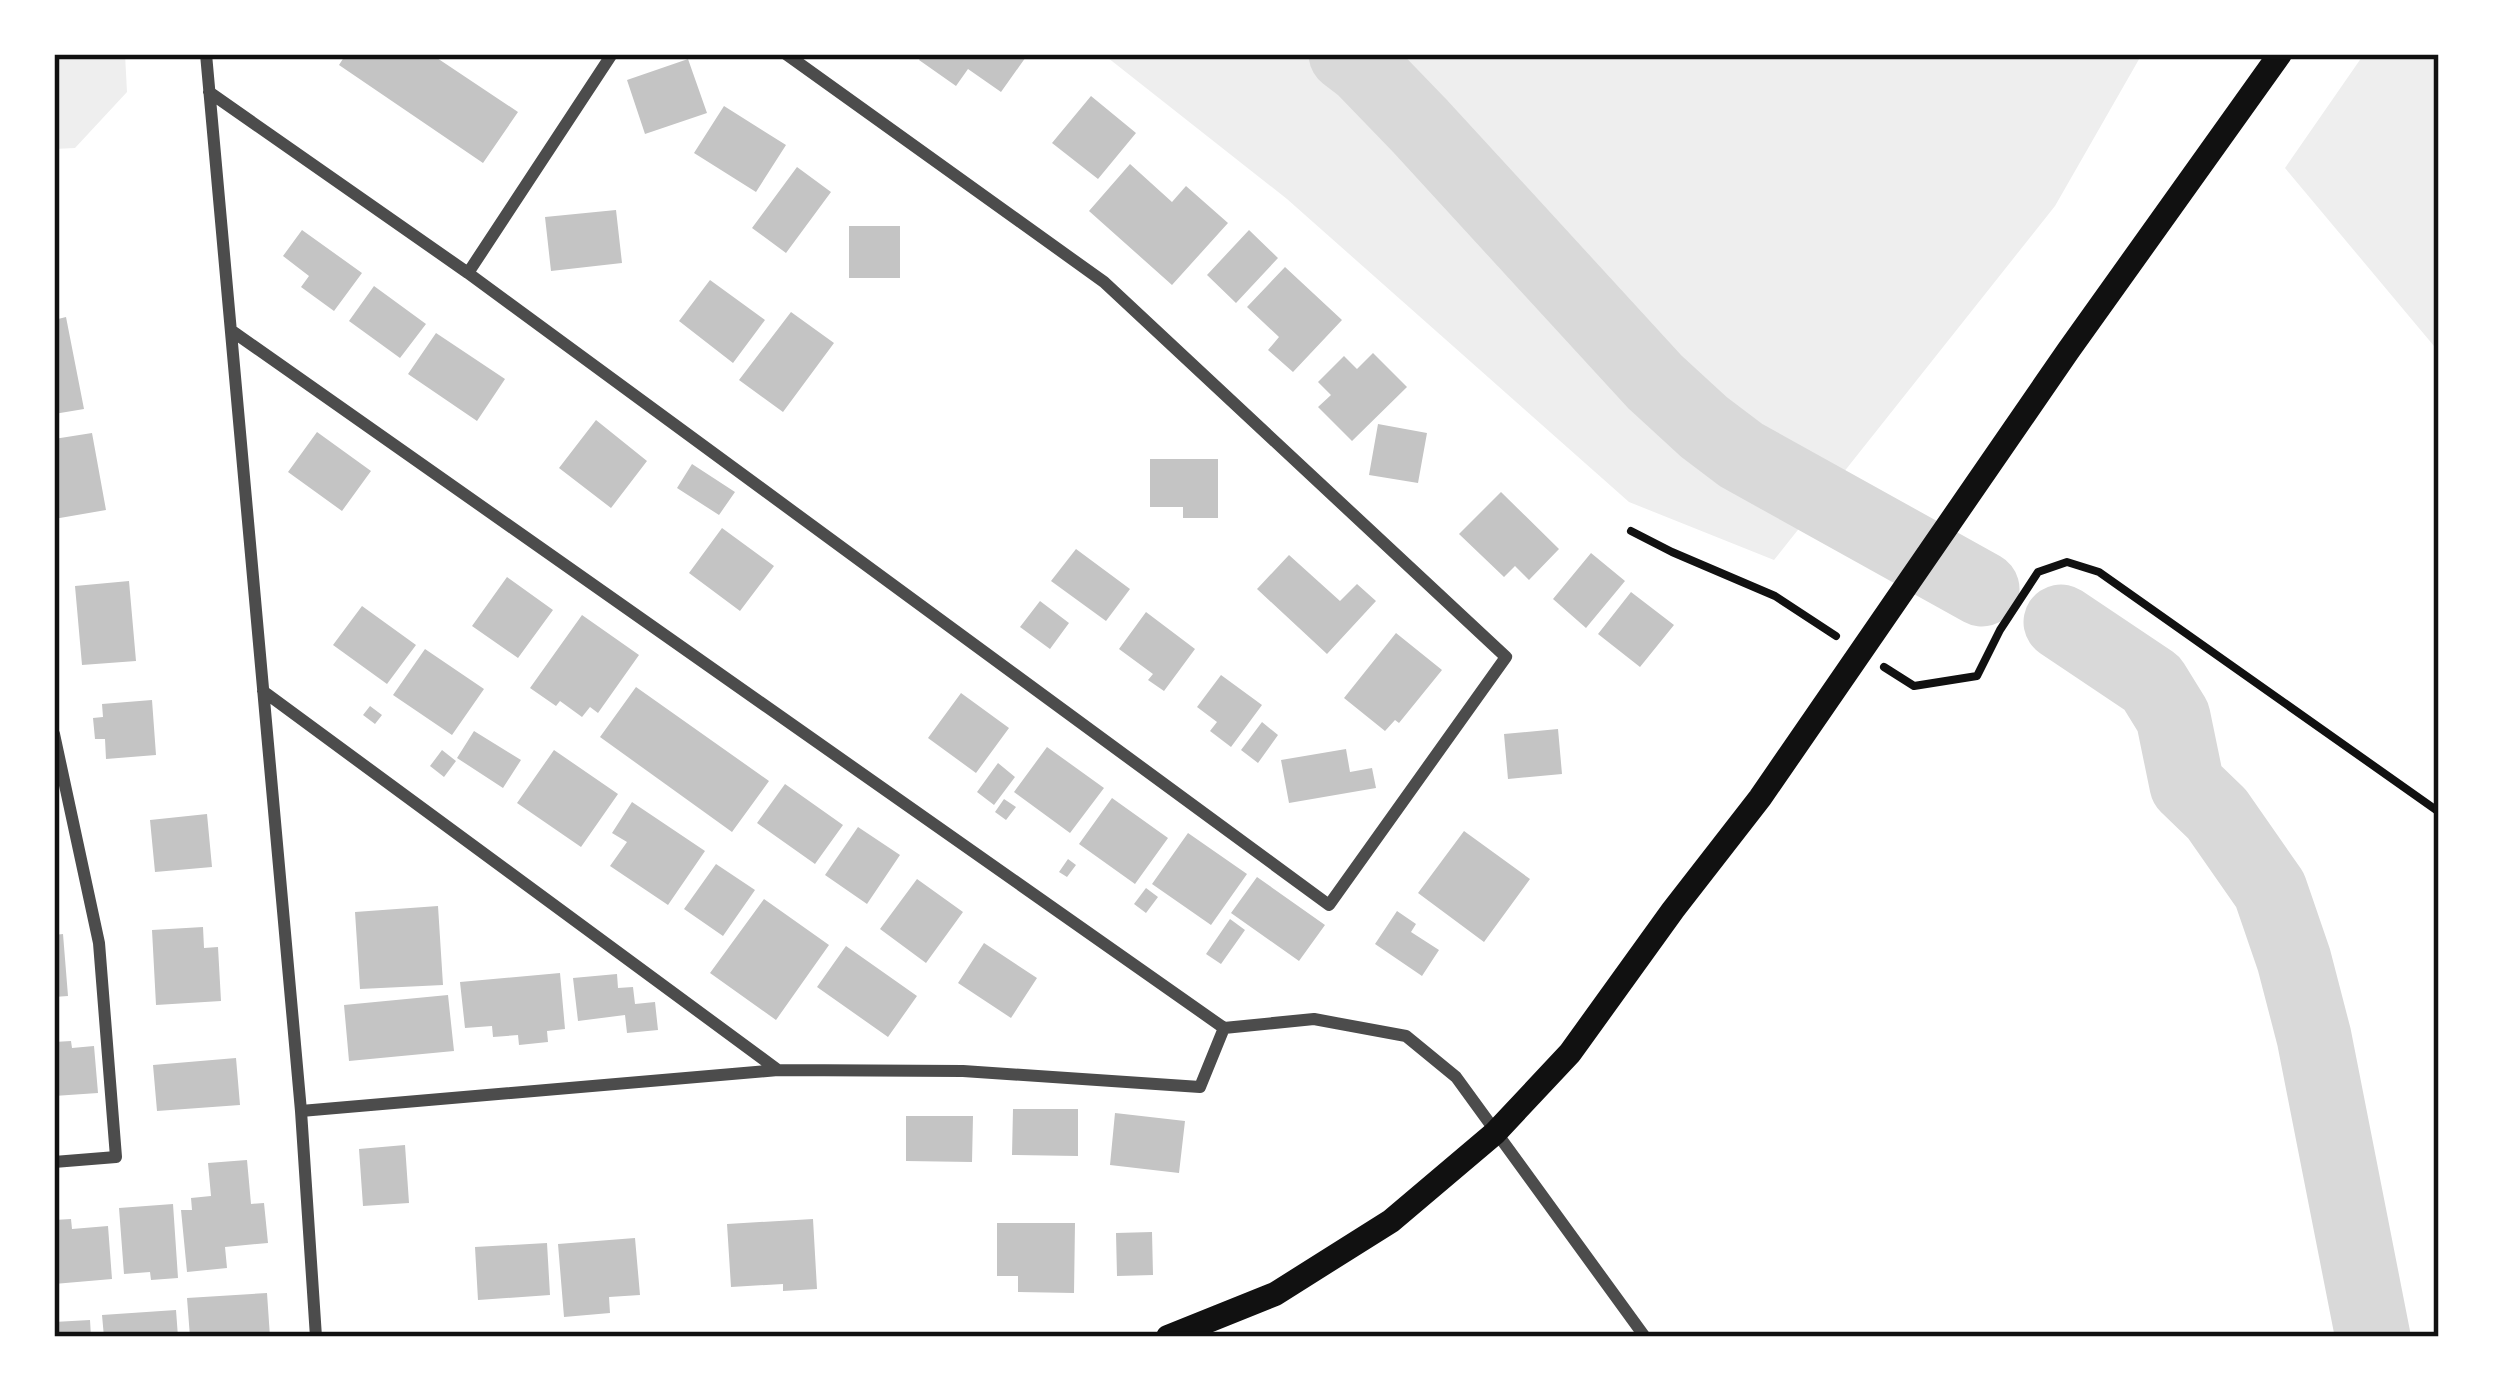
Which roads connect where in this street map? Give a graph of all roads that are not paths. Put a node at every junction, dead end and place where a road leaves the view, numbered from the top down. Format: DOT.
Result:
graph roads {
  1 [pos="206,54"];
  2 [pos="612,54"];
  3 [pos="786,54"];
  4 [pos="2280,54"];
  5 [pos="209,92"];
  6 [pos="468,273"];
  7 [pos="232,331"];
  8 [pos="263,691"];
  9 [pos="54,734"];
  10 [pos="1224,1028"];
  11 [pos="778,1070"];
  12 [pos="301,1112"];
  13 [pos="1495,1133"];
  14 [pos="54,1162"];
  15 [pos="316,1337"];
  16 [pos="1168,1337"];
  17 [pos="1646,1337"];
  1 -- 5 [label="street"];
  2 -- 6 [label="street"];
  3 -- 6 [label="street"];
  4 -- 13 [label="main road"];
  5 -- 6 [label="street"];
  5 -- 7 [label="street"];
  7 -- 8 [label="street"];
  7 -- 10 [label="street"];
  8 -- 11 [label="street"];
  8 -- 12 [label="street"];
  9 -- 14 [label="street"];
  10 -- 11 [label="street"];
  10 -- 13 [label="street"];
  11 -- 12 [label="street"];
  12 -- 15 [label="street"];
  13 -- 16 [label="main road"];
  13 -- 17 [label="street"];
}
